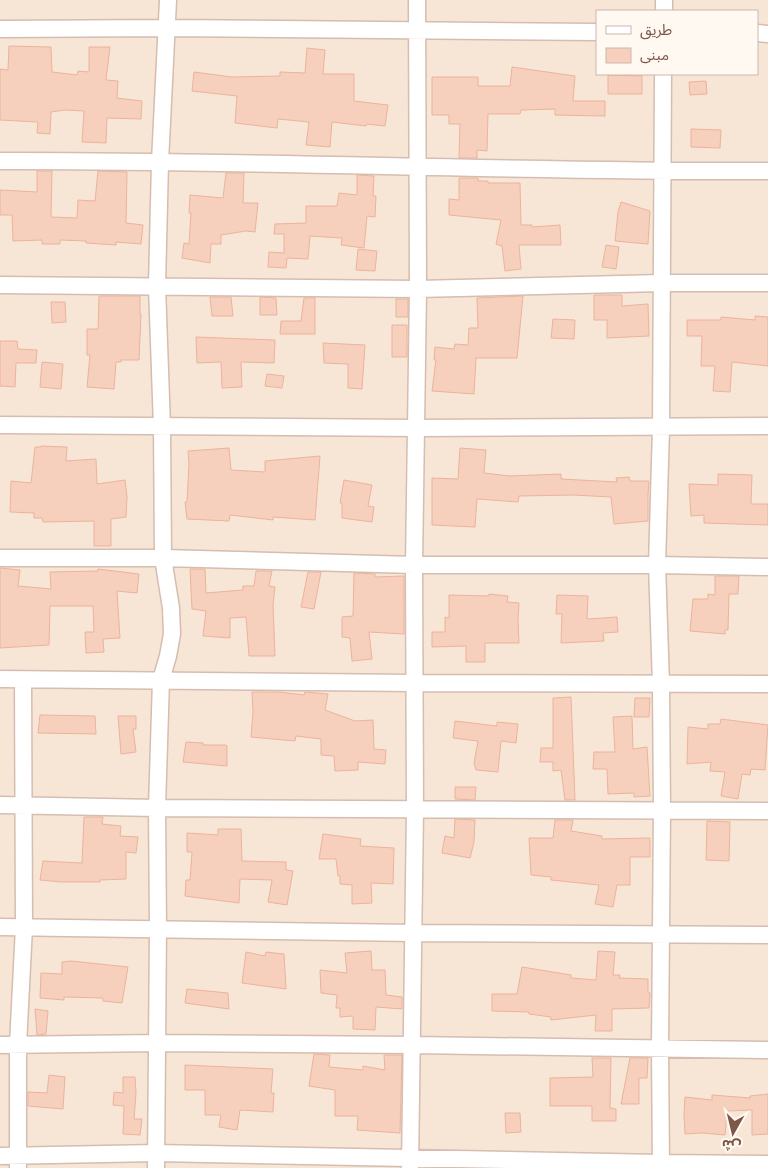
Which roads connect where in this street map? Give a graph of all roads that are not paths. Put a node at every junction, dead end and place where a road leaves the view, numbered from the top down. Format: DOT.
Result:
graph roads {
  1 [pos="168,0"];
  2 [pos="417,0"];
  3 [pos="167,28"];
  4 [pos="0,30"];
  5 [pos="417,31"];
  6 [pos="596,32"];
  7 [pos="663,75"];
  8 [pos="0,160"];
  9 [pos="160,162"];
  10 [pos="416,167"];
  11 [pos="662,171"];
  12 [pos="768,171"];
  13 [pos="662,283"];
  14 [pos="768,283"];
  15 [pos="0,285"];
  16 [pos="157,286"];
  17 [pos="418,289"];
  18 [pos="0,425"];
  19 [pos="768,426"];
  20 [pos="162,427"];
  21 [pos="416,428"];
  22 [pos="661,428"];
  23 [pos="0,558"];
  24 [pos="163,558"];
  25 [pos="414,565"];
  26 [pos="657,565"];
  27 [pos="768,567"];
  28 [pos="0,679"];
  29 [pos="23,680"];
  30 [pos="161,680"];
  31 [pos="415,683"];
  32 [pos="661,684"];
  33 [pos="768,684"];
  34 [pos="0,805"];
  35 [pos="24,805"];
  36 [pos="157,808"];
  37 [pos="416,810"];
  38 [pos="662,810"];
  39 [pos="768,811"];
  40 [pos="0,927"];
  41 [pos="24,927"];
  42 [pos="158,928"];
  43 [pos="414,933"];
  44 [pos="662,934"];
  45 [pos="768,936"];
  46 [pos="157,1043"];
  47 [pos="0,1045"];
  48 [pos="18,1045"];
  49 [pos="412,1045"];
  50 [pos="660,1048"];
  51 [pos="768,1050"];
  52 [pos="0,1156"];
  53 [pos="156,1160"];
  54 [pos="18,1162"];
  55 [pos="410,1163"];
  56 [pos="768,1164"];
  57 [pos="661,1166"];
  1 -- 3 [label="street"];
  2 -- 5 [label="street"];
  3 -- 4 [label="street"];
  3 -- 5 [label="street"];
  3 -- 9 [label="street"];
  5 -- 6 [label="street"];
  5 -- 10 [label="street"];
  7 -- 11 [label="street"];
  8 -- 9 [label="street"];
  9 -- 10 [label="street"];
  9 -- 16 [label="street"];
  10 -- 11 [label="street"];
  10 -- 17 [label="street"];
  11 -- 12 [label="street"];
  11 -- 13 [label="street"];
  13 -- 14 [label="street"];
  13 -- 17 [label="street"];
  13 -- 22 [label="street"];
  15 -- 16 [label="street"];
  16 -- 17 [label="street"];
  16 -- 20 [label="street"];
  17 -- 21 [label="street"];
  18 -- 20 [label="street"];
  19 -- 22 [label="street"];
  20 -- 21 [label="street"];
  20 -- 24 [label="street"];
  21 -- 22 [label="street"];
  21 -- 25 [label="street"];
  22 -- 26 [label="street"];
  23 -- 24 [label="street"];
  24 -- 25 [label="street"];
  24 -- 30 [label="street"];
  25 -- 26 [label="street"];
  25 -- 31 [label="street"];
  26 -- 27 [label="street"];
  26 -- 32 [label="street"];
  28 -- 29 [label="street"];
  29 -- 30 [label="street"];
  29 -- 35 [label="street"];
  30 -- 31 [label="street"];
  30 -- 36 [label="street"];
  31 -- 32 [label="street"];
  31 -- 37 [label="street"];
  32 -- 33 [label="street"];
  32 -- 38 [label="street"];
  34 -- 35 [label="street"];
  35 -- 36 [label="street"];
  35 -- 41 [label="street"];
  36 -- 37 [label="street"];
  36 -- 42 [label="street"];
  37 -- 38 [label="street"];
  37 -- 43 [label="street"];
  38 -- 39 [label="street"];
  38 -- 44 [label="street"];
  40 -- 41 [label="street"];
  41 -- 42 [label="street"];
  41 -- 48 [label="street"];
  42 -- 43 [label="street"];
  42 -- 46 [label="street"];
  43 -- 44 [label="street"];
  43 -- 49 [label="street"];
  44 -- 45 [label="street"];
  44 -- 50 [label="street"];
  46 -- 48 [label="street"];
  46 -- 49 [label="street"];
  46 -- 53 [label="street"];
  47 -- 48 [label="street"];
  48 -- 54 [label="street"];
  49 -- 50 [label="street"];
  49 -- 55 [label="street"];
  50 -- 51 [label="street"];
  50 -- 57 [label="street"];
  52 -- 54 [label="street"];
  53 -- 54 [label="street"];
  53 -- 55 [label="street"];
  55 -- 57 [label="street"];
  56 -- 57 [label="street"];
}
